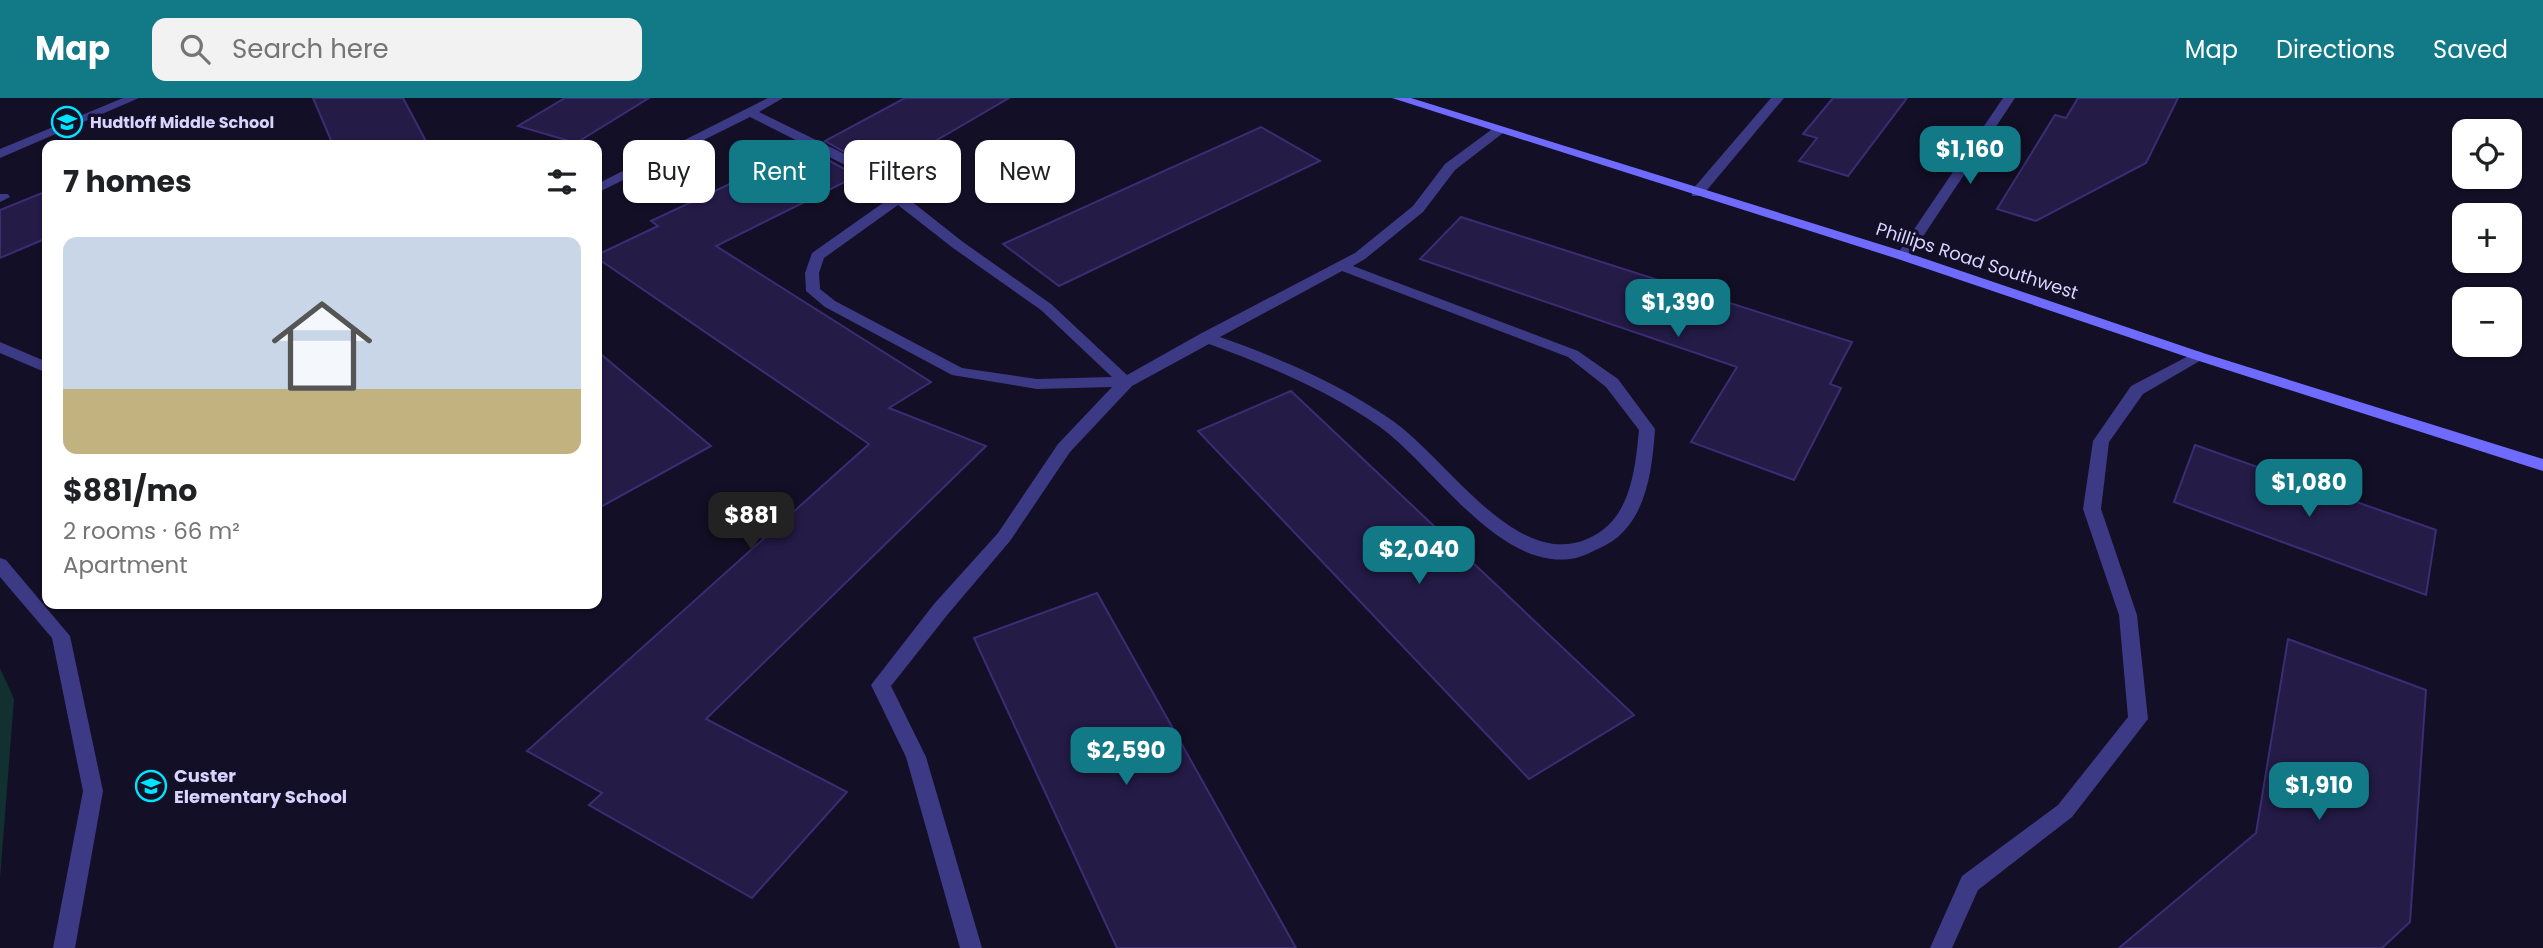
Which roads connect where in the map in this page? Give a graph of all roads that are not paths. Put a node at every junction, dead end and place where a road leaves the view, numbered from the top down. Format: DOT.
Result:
graph roads {
  1 [pos="133,98"];
  2 [pos="777,98"];
  3 [pos="1398,98"];
  4 [pos="1778,98"];
  5 [pos="2009,98"];
  6 [pos="748,111"];
  7 [pos="1499,130"];
  8 [pos="0,154"];
  9 [pos="844,159"];
  10 [pos="602,186"];
  11 [pos="1697,193"];
  12 [pos="891,203"];
  13 [pos="904,203"];
  14 [pos="1903,256"];
  15 [pos="1341,266"];
  16 [pos="1205,337"];
  17 [pos="0,347"];
  18 [pos="2198,356"];
  19 [pos="42,366"];
  20 [pos="1126,382"];
  21 [pos="2543,465"];
  22 [pos="0,565"];
  23 [pos="64,948"];
  24 [pos="971,948"];
  25 [pos="1941,948"];
  1 -- 8 [label="street"];
  2 -- 6 [label="street"];
  3 -- 7 [label="street, Phillips Road Southwest"];
  4 -- 11 [label="street"];
  5 -- 14 [label="street"];
  6 -- 9 [label="street"];
  6 -- 10 [label="street"];
  7 -- 11 [label="street, Phillips Road Southwest"];
  7 -- 15 [label="street"];
  11 -- 14 [label="street, Phillips Road Southwest"];
  12 -- 20 [label="street"];
  13 -- 20 [label="street"];
  14 -- 18 [label="street, Phillips Road Southwest"];
  15 -- 16 [label="street"];
  15 -- 16 [label="street"];
  16 -- 20 [label="street"];
  17 -- 19 [label="street"];
  18 -- 21 [label="street, Phillips Road Southwest"];
  18 -- 25 [label="street"];
  20 -- 24 [label="street"];
  22 -- 23 [label="street"];
}
